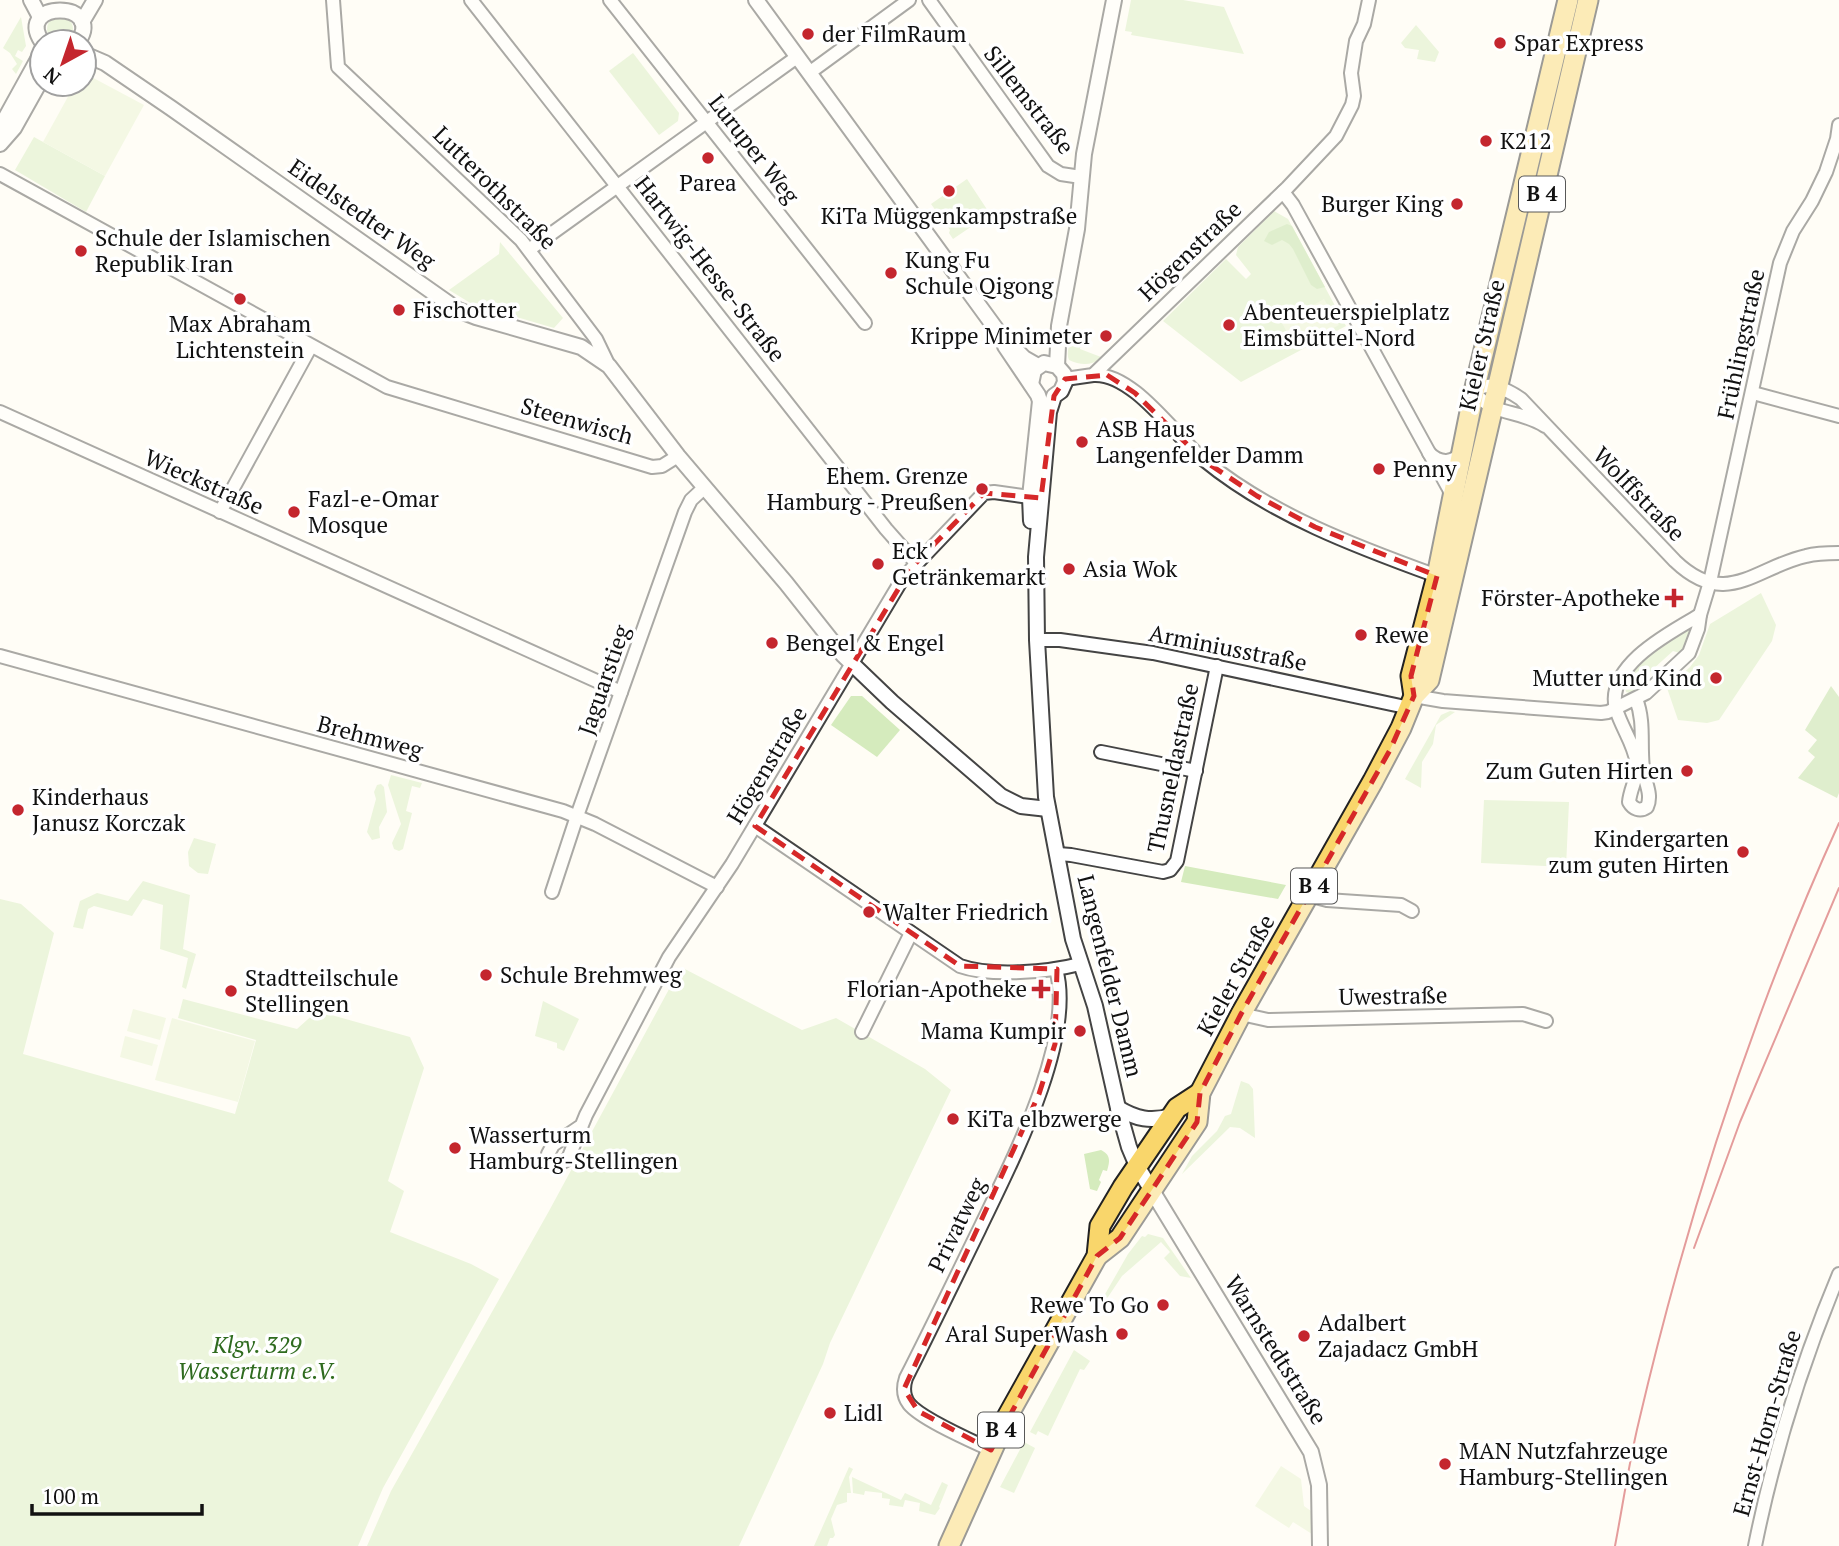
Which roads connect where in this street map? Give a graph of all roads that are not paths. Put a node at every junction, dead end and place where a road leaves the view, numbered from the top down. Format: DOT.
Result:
graph roads {
  1 [pos="31,0"];
  2 [pos="95,0"];
  3 [pos="333,0"];
  4 [pos="471,0"];
  5 [pos="611,0"];
  6 [pos="756,0"];
  7 [pos="909,0"];
  8 [pos="929,0"];
  9 [pos="1114,0"];
  10 [pos="1369,0"];
  11 [pos="1568,0"];
  12 [pos="1588,0"];
  13 [pos="50,3"];
  14 [pos="74,4"];
  15 [pos="40,17"];
  16 [pos="82,22"];
  17 [pos="37,28"];
  18 [pos="81,28"];
  19 [pos="98,57"];
  20 [pos="797,57"];
  21 [pos="98,60"];
  22 [pos="105,63"];
  23 [pos="809,73"];
  24 [pos="28,77"];
  25 [pos="31,98"];
  26 [pos="706,123"];
  27 [pos="1839,125"];
  28 [pos="0,128"];
  29 [pos="0,144"];
  30 [pos="0,174"];
  31 [pos="1081,177"];
  32 [pos="618,185"];
  33 [pos="1283,192"];
  34 [pos="530,249"];
  35 [pos="865,323"];
  36 [pos="999,333"];
  37 [pos="311,346"];
  38 [pos="1046,365"];
  39 [pos="609,366"];
  40 [pos="1093,374"];
  41 [pos="1065,379"];
  42 [pos="1496,387"];
  43 [pos="1035,389"];
  44 [pos="1474,392"];
  45 [pos="1753,393"];
  46 [pos="1054,396"];
  47 [pos="1492,408"];
  48 [pos="0,412"];
  49 [pos="1839,416"];
  50 [pos="1545,426"];
  51 [pos="1463,451"];
  52 [pos="1428,453"];
  53 [pos="678,456"];
  54 [pos="705,488"];
  55 [pos="1035,498"];
  56 [pos="1452,503"];
  57 [pos="220,512"];
  58 [pos="1839,553"];
  59 [pos="916,563"];
  60 [pos="1437,576"];
  61 [pos="1710,582"];
  62 [pos="1700,615"];
  63 [pos="1037,640"];
  64 [pos="0,656"];
  65 [pos="850,663"];
  66 [pos="1217,666"];
  67 [pos="621,692"];
  68 [pos="1636,699"];
  69 [pos="1412,702"];
  70 [pos="1616,707"];
  71 [pos="1101,752"];
  72 [pos="1196,771"];
  73 [pos="1048,809"];
  74 [pos="577,816"];
  75 [pos="754,826"];
  76 [pos="1058,854"];
  77 [pos="717,887"];
  78 [pos="552,892"];
  79 [pos="1308,895"];
  80 [pos="1412,911"];
  81 [pos="911,933"];
  82 [pos="1080,964"];
  83 [pos="1056,970"];
  84 [pos="1241,1014"];
  85 [pos="1546,1021"];
  86 [pos="862,1032"];
  87 [pos="1200,1093"];
  88 [pos="1118,1108"];
  89 [pos="1171,1116"];
  90 [pos="581,1126"];
  91 [pos="1137,1166"];
  92 [pos="1151,1190"];
  93 [pos="1097,1256"];
  94 [pos="1839,1273"];
  95 [pos="991,1450"];
  96 [pos="949,1546"];
  97 [pos="1320,1546"];
  98 [pos="1755,1546"];
  1 -- 15 [label="street"];
  2 -- 16 [label="street"];
  3 -- 34 [label="street, Lutterothstraße"];
  4 -- 32 [label="street, Hartwig-Hesse-Straße"];
  5 -- 26 [label="street, Luruper Weg"];
  6 -- 20 [label="street"];
  7 -- 23 [label="street"];
  8 -- 31 [label="street, Sillemstraße"];
  9 -- 31 [label="street, Langenfelder Damm"];
  10 -- 33 [label="street, Högenstraße"];
  11 -- 44 [label="main road, Kieler Straße / B 4"];
  12 -- 42 [label="main road, Kieler Straße / B 4"];
  13 -- 14 [label="street"];
  13 -- 15 [label="street"];
  14 -- 16 [label="street"];
  15 -- 17 [label="street"];
  16 -- 18 [label="street"];
  19 -- 22 [label="street, Eidelstedter Weg"];
  20 -- 23 [label="street"];
  20 -- 26 [label="street"];
  21 -- 22 [label="street, Eidelstedter Weg"];
  22 -- 39 [label="street, Eidelstedter Weg"];
  23 -- 36 [label="street"];
  24 -- 28 [label="street"];
  25 -- 29 [label="street"];
  26 -- 32 [label="street"];
  26 -- 35 [label="street, Luruper Weg"];
  27 -- 45 [label="street, Frühlingstraße"];
  30 -- 37 [label="street, Steenwisch"];
  31 -- 38 [label="street, Langenfelder Damm"];
  32 -- 34 [label="street"];
  32 -- 59 [label="street, Hartwig-Hesse-Straße"];
  33 -- 40 [label="street, Högenstraße"];
  33 -- 52 [label="street"];
  34 -- 39 [label="street, Lutterothstraße"];
  36 -- 38 [label="street"];
  36 -- 43 [label="street"];
  37 -- 53 [label="street, Steenwisch"];
  37 -- 57 [label="street"];
  38 -- 41 [label="street"];
  38 -- 43 [label="street, Langenfelder Damm"];
  39 -- 53 [label="street, Lutterothstraße"];
  40 -- 41 [label="street"];
  40 -- 60 [label="street"];
  41 -- 46 [label="street, Langenfelder Damm"];
  42 -- 44 [label="street"];
  42 -- 47 [label="main road, Kieler Straße / B 4"];
  42 -- 50 [label="street, Wolffstraße"];
  43 -- 46 [label="street"];
  43 -- 55 [label="street, Langenfelder Damm"];
  44 -- 47 [label="street, Wolffstraße"];
  44 -- 51 [label="main road, Kieler Straße / B 4"];
  45 -- 49 [label="street"];
  45 -- 61 [label="street, Frühlingstraße"];
  46 -- 55 [label="street, Langenfelder Damm"];
  47 -- 50 [label="street, Wolffstraße"];
  47 -- 69 [label="main road, Kieler Straße / B 4"];
  48 -- 57 [label="street, Wieckstraße"];
  50 -- 61 [label="street, Wolffstraße"];
  51 -- 52 [label="street"];
  51 -- 56 [label="main road, Kieler Straße / B 4"];
  52 -- 56 [label="street"];
  53 -- 54 [label="street"];
  54 -- 65 [label="street"];
  54 -- 67 [label="street, Jaguarstieg"];
  55 -- 59 [label="street, Högenstraße"];
  55 -- 63 [label="street, Langenfelder Damm"];
  56 -- 60 [label="main road, Kieler Straße / B 4"];
  57 -- 67 [label="street, Wieckstraße"];
  58 -- 61 [label="street"];
  59 -- 65 [label="street, Högenstraße"];
  60 -- 69 [label="main road, Kieler Straße / B 4"];
  61 -- 62 [label="street, Frühlingstraße"];
  62 -- 68 [label="street, Frühlingstraße"];
  62 -- 70 [label="street"];
  63 -- 66 [label="street, Arminiusstraße"];
  63 -- 73 [label="street, Langenfelder Damm"];
  64 -- 74 [label="street, Brehmweg"];
  65 -- 73 [label="street"];
  65 -- 75 [label="street, Högenstraße"];
  66 -- 69 [label="street, Arminiusstraße"];
  66 -- 72 [label="street, Thusneldastraße"];
  67 -- 74 [label="street, Jaguarstieg"];
  68 -- 70 [label="street, Frühlingstraße"];
  68 -- 70 [label="street"];
  69 -- 70 [label="street, Arminiusstraße"];
  69 -- 79 [label="main road, Kieler Straße / B 4"];
  71 -- 72 [label="street"];
  72 -- 76 [label="street, Thusneldastraße"];
  73 -- 76 [label="street, Langenfelder Damm"];
  74 -- 77 [label="street, Brehmweg"];
  74 -- 78 [label="street, Jaguarstieg"];
  75 -- 77 [label="street, Högenstraße"];
  75 -- 81 [label="street"];
  76 -- 82 [label="street, Langenfelder Damm"];
  77 -- 90 [label="street, Högenstraße"];
  79 -- 80 [label="street"];
  79 -- 84 [label="main road, Kieler Straße / B 4"];
  81 -- 83 [label="street"];
  81 -- 86 [label="street"];
  82 -- 83 [label="street"];
  82 -- 88 [label="street, Langenfelder Damm"];
  83 -- 95 [label="street, Privatweg"];
  84 -- 85 [label="street, Uwestraße"];
  84 -- 87 [label="main road, Kieler Straße / B 4"];
  87 -- 89 [label="main road, Kieler Straße / B 4"];
  87 -- 92 [label="main road, Kieler Straße / B 4"];
  88 -- 89 [label="street"];
  88 -- 91 [label="street, Langenfelder Damm"];
  89 -- 91 [label="main road, Kieler Straße / B 4"];
  91 -- 92 [label="street, Langenfelder Damm"];
  91 -- 93 [label="main road, Kieler Straße / B 4"];
  92 -- 93 [label="main road, Kieler Straße / B 4"];
  92 -- 97 [label="street, Warnstedtstraße"];
  93 -- 95 [label="main road, Kieler Straße / B 4"];
  94 -- 98 [label="street, Ernst-Horn-Straße"];
  95 -- 96 [label="main road, Kieler Straße / B 4"];
}
